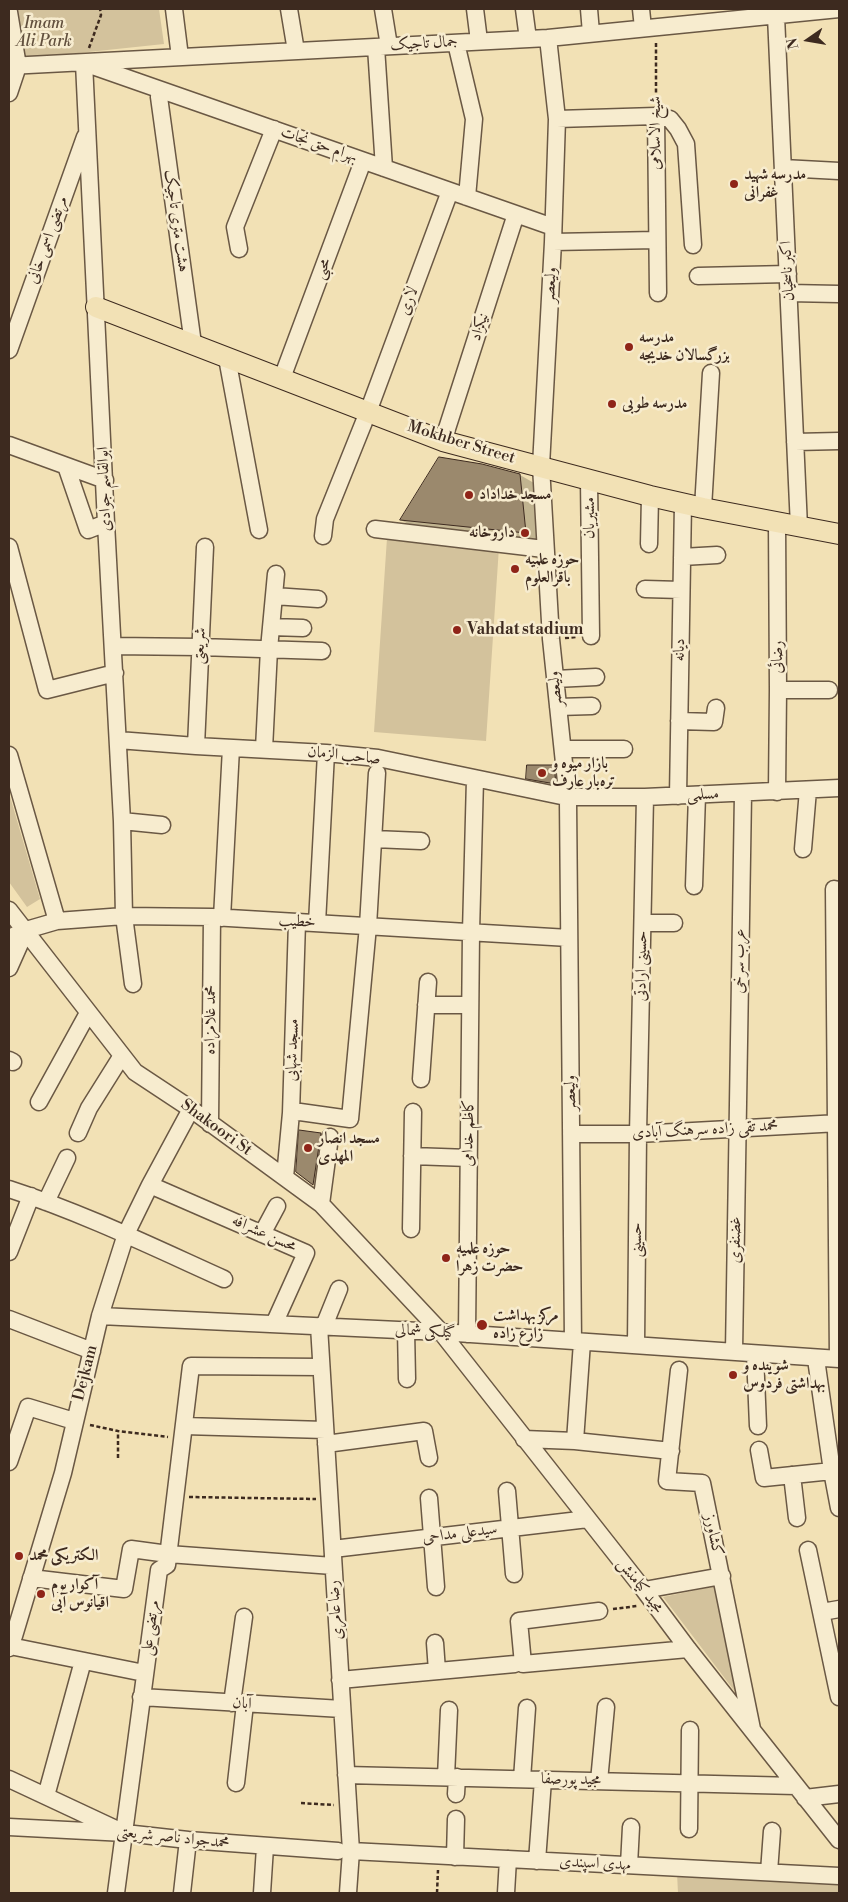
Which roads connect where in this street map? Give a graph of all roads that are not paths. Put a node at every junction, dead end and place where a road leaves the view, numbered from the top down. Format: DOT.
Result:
graph roads {
  1 [pos="174,9"];
  2 [pos="289,9"];
  3 [pos="383,9"];
  4 [pos="475,9"];
  5 [pos="524,9"];
  6 [pos="589,9"];
  7 [pos="642,9"];
  8 [pos="839,9"];
  9 [pos="9,12"];
  10 [pos="744,14"];
  11 [pos="776,16"];
  12 [pos="649,27"];
  13 [pos="590,33"];
  14 [pos="548,38"];
  15 [pos="528,39"];
  16 [pos="479,41"];
  17 [pos="456,43"];
  18 [pos="382,47"];
  19 [pos="296,51"];
  20 [pos="180,57"];
  21 [pos="84,62"];
  22 [pos="14,66"];
  23 [pos="9,93"];
  24 [pos="159,98"];
  25 [pos="656,116"];
  26 [pos="557,120"];
  27 [pos="274,129"];
  28 [pos="87,130"];
  29 [pos="364,160"];
  30 [pos="384,168"];
  31 [pos="783,168"];
  32 [pos="839,171"];
  33 [pos="450,191"];
  34 [pos="468,197"];
  35 [pos="516,214"];
  36 [pos="553,235"];
  37 [pos="656,240"];
  38 [pos="693,245"];
  39 [pos="240,249"];
  40 [pos="788,274"];
  41 [pos="698,276"];
  42 [pos="788,292"];
  43 [pos="658,293"];
  44 [pos="839,294"];
  45 [pos="96,307"];
  46 [pos="193,344"];
  47 [pos="9,350"];
  48 [pos="227,358"];
  49 [pos="711,373"];
  50 [pos="282,378"];
  51 [pos="368,412"];
  52 [pos="443,441"];
  53 [pos="839,441"];
  54 [pos="795,442"];
  55 [pos="9,446"];
  56 [pos="66,466"];
  57 [pos="541,466"];
  58 [pos="105,480"];
  59 [pos="589,480"];
  60 [pos="650,496"];
  61 [pos="683,503"];
  62 [pos="703,508"];
  63 [pos="777,522"];
  64 [pos="106,524"];
  65 [pos="799,527"];
  66 [pos="375,529"];
  67 [pos="259,530"];
  68 [pos="839,534"];
  69 [pos="323,536"];
  70 [pos="649,544"];
  71 [pos="9,547"];
  72 [pos="204,547"];
  73 [pos="544,549"];
  74 [pos="717,555"];
  75 [pos="682,556"];
  76 [pos="276,574"];
  77 [pos="645,589"];
  78 [pos="681,590"];
  79 [pos="274,596"];
  80 [pos="318,599"];
  81 [pos="271,627"];
  82 [pos="303,628"];
  83 [pos="591,636"];
  84 [pos="114,646"];
  85 [pos="200,647"];
  86 [pos="269,648"];
  87 [pos="322,651"];
  88 [pos="115,672"];
  89 [pos="596,677"];
  90 [pos="555,679"];
  91 [pos="778,690"];
  92 [pos="829,690"];
  93 [pos="592,706"];
  94 [pos="558,707"];
  95 [pos="716,708"];
  96 [pos="679,721"];
  97 [pos="118,740"];
  98 [pos="196,746"];
  99 [pos="230,748"];
  100 [pos="264,749"];
  101 [pos="562,749"];
  102 [pos="624,749"];
  103 [pos="326,753"];
  104 [pos="9,755"];
  105 [pos="377,773"];
  106 [pos="475,779"];
  107 [pos="839,788"];
  108 [pos="808,790"];
  109 [pos="777,792"];
  110 [pos="743,794"];
  111 [pos="697,795"];
  112 [pos="678,796"];
  113 [pos="566,797"];
  114 [pos="645,797"];
  115 [pos="122,821"];
  116 [pos="162,825"];
  117 [pos="374,839"];
  118 [pos="420,841"];
  119 [pos="803,848"];
  120 [pos="694,886"];
  121 [pos="839,890"];
  122 [pos="9,910"];
  123 [pos="124,916"];
  124 [pos="217,918"];
  125 [pos="57,921"];
  126 [pos="297,922"];
  127 [pos="674,922"];
  128 [pos="317,923"];
  129 [pos="643,923"];
  130 [pos="368,926"];
  131 [pos="26,930"];
  132 [pos="471,932"];
  133 [pos="9,938"];
  134 [pos="569,938"];
  135 [pos="9,968"];
  136 [pos="428,982"];
  137 [pos="133,984"];
  138 [pos="426,1005"];
  139 [pos="470,1005"];
  140 [pos="88,1013"];
  141 [pos="121,1056"];
  142 [pos="421,1079"];
  143 [pos="39,1102"];
  144 [pos="191,1109"];
  145 [pos="413,1112"];
  146 [pos="291,1113"];
  147 [pos="837,1123"];
  148 [pos="210,1124"];
  149 [pos="738,1128"];
  150 [pos="78,1133"];
  151 [pos="571,1134"];
  152 [pos="638,1134"];
  153 [pos="330,1137"];
  154 [pos="412,1156"];
  155 [pos="67,1158"];
  156 [pos="469,1158"];
  157 [pos="285,1177"];
  158 [pos="150,1185"];
  159 [pos="9,1189"];
  160 [pos="39,1199"];
  161 [pos="321,1204"];
  162 [pos="276,1206"];
  163 [pos="411,1229"];
  164 [pos="126,1234"];
  165 [pos="262,1234"];
  166 [pos="9,1252"];
  167 [pos="224,1279"];
  168 [pos="339,1289"];
  169 [pos="100,1316"];
  170 [pos="9,1319"];
  171 [pos="274,1324"];
  172 [pos="321,1326"];
  173 [pos="406,1330"];
  174 [pos="441,1332"];
  175 [pos="467,1334"];
  176 [pos="577,1342"];
  177 [pos="636,1346"];
  178 [pos="92,1351"];
  179 [pos="734,1352"];
  180 [pos="755,1354"];
  181 [pos="816,1359"];
  182 [pos="839,1359"];
  183 [pos="321,1367"];
  184 [pos="679,1370"];
  185 [pos="407,1379"];
  186 [pos="74,1422"];
  187 [pos="758,1426"];
  188 [pos="183,1433"];
  189 [pos="325,1437"];
  190 [pos="524,1439"];
  191 [pos="575,1441"];
  192 [pos="759,1450"];
  193 [pos="671,1451"];
  194 [pos="428,1458"];
  195 [pos="9,1462"];
  196 [pos="832,1471"];
  197 [pos="792,1475"];
  198 [pos="507,1491"];
  199 [pos="429,1498"];
  200 [pos="839,1508"];
  201 [pos="797,1518"];
  202 [pos="588,1519"];
  203 [pos="509,1528"];
  204 [pos="432,1537"];
  205 [pos="333,1549"];
  206 [pos="808,1550"];
  207 [pos="168,1554"];
  208 [pos="333,1566"];
  209 [pos="514,1574"];
  210 [pos="722,1576"];
  211 [pos="30,1578"];
  212 [pos="436,1587"];
  213 [pos="644,1590"];
  214 [pos="839,1609"];
  215 [pos="599,1611"];
  216 [pos="822,1612"];
  217 [pos="244,1617"];
  218 [pos="10,1641"];
  219 [pos="435,1643"];
  220 [pos="688,1649"];
  221 [pos="83,1661"];
  222 [pos="519,1664"];
  223 [pos="437,1671"];
  224 [pos="144,1673"];
  225 [pos="340,1680"];
  226 [pos="141,1697"];
  227 [pos="839,1697"];
  228 [pos="239,1704"];
  229 [pos="606,1707"];
  230 [pos="527,1708"];
  231 [pos="342,1709"];
  232 [pos="449,1710"];
  233 [pos="690,1730"];
  234 [pos="753,1731"];
  235 [pos="346,1775"];
  236 [pos="451,1777"];
  237 [pos="9,1779"];
  238 [pos="522,1779"];
  239 [pos="543,1780"];
  240 [pos="599,1781"];
  241 [pos="236,1783"];
  242 [pos="690,1783"];
  243 [pos="800,1792"];
  244 [pos="456,1794"];
  245 [pos="839,1794"];
  246 [pos="46,1796"];
  247 [pos="456,1819"];
  248 [pos="9,1827"];
  249 [pos="631,1827"];
  250 [pos="688,1829"];
  251 [pos="772,1831"];
  252 [pos="125,1833"];
  253 [pos="188,1840"];
  254 [pos="839,1840"];
  255 [pos="265,1847"];
  256 [pos="344,1851"];
  257 [pos="455,1857"];
  258 [pos="508,1859"];
  259 [pos="537,1861"];
  260 [pos="629,1865"];
  261 [pos="770,1872"];
  262 [pos="839,1876"];
  263 [pos="116,1893"];
  264 [pos="182,1893"];
  265 [pos="262,1893"];
  266 [pos="348,1893"];
  267 [pos="506,1893"];
  1 -- 20 [label="street"];
  2 -- 19 [label="street"];
  3 -- 18 [label="street"];
  4 -- 16 [label="street"];
  5 -- 15 [label="street"];
  6 -- 13 [label="street"];
  7 -- 12 [label="street"];
  8 -- 11 [label="street, جمال تاجیک"];
  9 -- 22 [label="street"];
  10 -- 11 [label="street, جمال تاجیک"];
  10 -- 12 [label="street, جمال تاجیک"];
  11 -- 31 [label="street, اکبر ناسخیان"];
  12 -- 13 [label="street, جمال تاجیک"];
  13 -- 14 [label="street, جمال تاجیک"];
  14 -- 15 [label="street, جمال تاجیک"];
  14 -- 26 [label="street, ولیعصر"];
  15 -- 16 [label="street, جمال تاجیک"];
  16 -- 17 [label="street, جمال تاجیک"];
  17 -- 18 [label="street, جمال تاجیک"];
  17 -- 34 [label="street"];
  18 -- 19 [label="street, جمال تاجیک"];
  18 -- 30 [label="street"];
  19 -- 20 [label="street, جمال تاجیک"];
  20 -- 21 [label="street, جمال تاجیک"];
  21 -- 22 [label="street, جمال تاجیک"];
  21 -- 27 [label="street, بهرام حق نجات"];
  21 -- 28 [label="street, ابوالقاسم جوادی"];
  22 -- 23 [label="street"];
  24 -- 46 [label="street, هشت متری تاجیک"];
  25 -- 26 [label="street"];
  25 -- 37 [label="street, شیخ الاسلامی"];
  25 -- 38 [label="street"];
  26 -- 36 [label="street, ولیعصر"];
  27 -- 29 [label="street, بهرام حق نجات"];
  27 -- 39 [label="street"];
  28 -- 45 [label="street, ابوالقاسم جوادی"];
  28 -- 47 [label="street, مرتضی اسمی خانی"];
  29 -- 30 [label="street, بهرام حق نجات"];
  29 -- 50 [label="street, محبی"];
  30 -- 33 [label="street, بهرام حق نجات"];
  31 -- 32 [label="street"];
  31 -- 40 [label="street, اکبر ناسخیان"];
  33 -- 34 [label="street, بهرام حق نجات"];
  33 -- 51 [label="street, لاری"];
  34 -- 35 [label="street, بهرام حق نجات"];
  35 -- 36 [label="street, بهرام حق نجات"];
  35 -- 52 [label="street, نیکزاد"];
  36 -- 37 [label="street, بهرام حق نجات"];
  36 -- 57 [label="street, ولیعصر"];
  37 -- 43 [label="street, شیخ الاسلامی"];
  40 -- 41 [label="street"];
  40 -- 42 [label="street, اکبر ناسخیان"];
  42 -- 44 [label="street"];
  42 -- 54 [label="street, اکبر ناسخیان"];
  45 -- 46 [label="main road, Mokhber Street"];
  45 -- 58 [label="street, ابوالقاسم جوادی"];
  46 -- 48 [label="main road, Mokhber Street"];
  48 -- 50 [label="main road, Mokhber Street"];
  48 -- 67 [label="street"];
  49 -- 62 [label="street"];
  50 -- 51 [label="main road, Mokhber Street"];
  51 -- 52 [label="main road, Mokhber Street"];
  51 -- 69 [label="street, لاری"];
  52 -- 57 [label="main road, Mokhber Street"];
  53 -- 54 [label="street"];
  54 -- 65 [label="street, اکبر ناسخیان"];
  55 -- 56 [label="street"];
  56 -- 58 [label="street"];
  56 -- 64 [label="street"];
  57 -- 59 [label="main road, Mokhber Street"];
  57 -- 73 [label="street, ولیعصر"];
  58 -- 64 [label="street, ابوالقاسم جوادی"];
  59 -- 60 [label="main road, Mokhber Street"];
  59 -- 83 [label="street, مشیریان"];
  60 -- 61 [label="main road, Mokhber Street"];
  60 -- 70 [label="street"];
  61 -- 62 [label="main road, Mokhber Street"];
  61 -- 75 [label="street, دیانه"];
  62 -- 63 [label="main road, Mokhber Street"];
  63 -- 65 [label="main road, Mokhber Street"];
  63 -- 91 [label="street, رضائی"];
  64 -- 84 [label="street, ابوالقاسم جوادی"];
  65 -- 68 [label="main road, Mokhber Street"];
  66 -- 73 [label="street"];
  71 -- 88 [label="street"];
  72 -- 85 [label="street, شریعتی"];
  73 -- 90 [label="street, ولیعصر"];
  74 -- 75 [label="street"];
  75 -- 78 [label="street, دیانه"];
  76 -- 79 [label="street"];
  77 -- 78 [label="street"];
  78 -- 96 [label="street, دیانه"];
  79 -- 80 [label="street"];
  79 -- 81 [label="street"];
  81 -- 82 [label="street"];
  81 -- 86 [label="street"];
  84 -- 85 [label="street"];
  84 -- 88 [label="street, ابوالقاسم جوادی"];
  85 -- 86 [label="street"];
  85 -- 98 [label="street, شریعتی"];
  86 -- 87 [label="street"];
  86 -- 100 [label="street"];
  88 -- 97 [label="street, ابوالقاسم جوادی"];
  89 -- 90 [label="street"];
  90 -- 94 [label="street, ولیعصر"];
  91 -- 92 [label="street"];
  91 -- 109 [label="street, رضائی"];
  93 -- 94 [label="street"];
  94 -- 101 [label="street, ولیعصر"];
  95 -- 96 [label="street"];
  96 -- 112 [label="street, دیانه"];
  97 -- 98 [label="street, صاحب الزمان"];
  97 -- 115 [label="street, ابوالقاسم جوادی"];
  98 -- 99 [label="street, صاحب الزمان"];
  99 -- 100 [label="street, صاحب الزمان"];
  99 -- 124 [label="street, محمد غلامزاده"];
  100 -- 103 [label="street, صاحب الزمان"];
  101 -- 102 [label="street"];
  101 -- 113 [label="street, ولیعصر"];
  103 -- 106 [label="street, صاحب الزمان"];
  103 -- 128 [label="street"];
  104 -- 125 [label="street"];
  105 -- 117 [label="street"];
  106 -- 113 [label="street, صاحب الزمان"];
  106 -- 132 [label="street, کاظم خدامی"];
  107 -- 108 [label="street, مسلمی"];
  108 -- 109 [label="street, مسلمی"];
  108 -- 119 [label="street"];
  109 -- 110 [label="street, مسلمی"];
  110 -- 111 [label="street, مسلمی"];
  110 -- 149 [label="street, عرب سرخی"];
  111 -- 112 [label="street, مسلمی"];
  111 -- 120 [label="street"];
  112 -- 114 [label="street, مسلمی"];
  113 -- 114 [label="street, مسلمی"];
  113 -- 134 [label="street, ولیعصر"];
  114 -- 129 [label="street, حسینی ارادتی"];
  115 -- 116 [label="street"];
  115 -- 123 [label="street, ابوالقاسم جوادی"];
  117 -- 118 [label="street"];
  117 -- 130 [label="street"];
  121 -- 147 [label="street"];
  122 -- 131 [label="street, Shakoori St"];
  123 -- 124 [label="street, خطیب"];
  123 -- 125 [label="street, خطیب"];
  123 -- 137 [label="street, ابوالقاسم جوادی"];
  124 -- 126 [label="street, خطیب"];
  124 -- 148 [label="street, محمد غلامزاده"];
  125 -- 131 [label="street, خطیب"];
  126 -- 128 [label="street, خطیب"];
  126 -- 146 [label="street, مسجد شهابی"];
  127 -- 129 [label="street"];
  128 -- 130 [label="street, خطیب"];
  129 -- 152 [label="street, حسینی ارادتی"];
  130 -- 132 [label="street, خطیب"];
  130 -- 146 [label="street"];
  131 -- 133 [label="street, خطیب"];
  131 -- 135 [label="street"];
  131 -- 140 [label="street, Shakoori St"];
  132 -- 134 [label="street, خطیب"];
  132 -- 139 [label="street, کاظم خدامی"];
  134 -- 151 [label="street, ولیعصر"];
  136 -- 138 [label="street"];
  138 -- 139 [label="street"];
  138 -- 142 [label="street"];
  139 -- 156 [label="street, کاظم خدامی"];
  140 -- 141 [label="street, Shakoori St"];
  140 -- 143 [label="street"];
  141 -- 144 [label="street, Shakoori St"];
  141 -- 150 [label="street"];
  144 -- 148 [label="street, Shakoori St"];
  144 -- 158 [label="street, Dejkam"];
  145 -- 154 [label="street"];
  146 -- 157 [label="street, مسجد شهابی"];
  147 -- 149 [label="street, محمد تقی زاده سرهنگ آبادی"];
  147 -- 182 [label="street"];
  148 -- 157 [label="street, Shakoori St"];
  149 -- 152 [label="street, محمد تقی زاده سرهنگ آبادی"];
  149 -- 179 [label="street, غضنفری"];
  151 -- 152 [label="street, محمد تقی زاده سرهنگ آبادی"];
  151 -- 176 [label="street, ولیعصر"];
  152 -- 177 [label="street, حسینی"];
  153 -- 161 [label="street"];
  154 -- 156 [label="street"];
  154 -- 163 [label="street"];
  155 -- 160 [label="street"];
  156 -- 175 [label="street, کاظم خدامی"];
  157 -- 161 [label="street, Shakoori St"];
  158 -- 164 [label="street, Dejkam"];
  158 -- 165 [label="street, محسن عشرافه"];
  159 -- 160 [label="street"];
  160 -- 164 [label="street"];
  160 -- 166 [label="street"];
  161 -- 174 [label="street, Shakoori St"];
  162 -- 165 [label="street"];
  164 -- 167 [label="street"];
  164 -- 169 [label="street, Dejkam"];
  165 -- 171 [label="street, محسن عشرافه"];
  168 -- 172 [label="street"];
  169 -- 171 [label="street, گيلکی شمالی"];
  169 -- 178 [label="street, Dejkam"];
  170 -- 178 [label="street"];
  171 -- 172 [label="street, گيلکی شمالی"];
  172 -- 173 [label="street, گيلکی شمالی"];
  172 -- 183 [label="street, رضا عامری"];
  173 -- 174 [label="street, گيلکی شمالی"];
  173 -- 185 [label="street"];
  174 -- 175 [label="street, گيلکی شمالی"];
  174 -- 190 [label="street, مجید کیامنش"];
  175 -- 176 [label="street, گيلکی شمالی"];
  176 -- 177 [label="street, گيلکی شمالی"];
  176 -- 191 [label="street, ولیعصر"];
  177 -- 179 [label="street, گيلکی شمالی"];
  178 -- 186 [label="street, Dejkam"];
  179 -- 180 [label="street, گيلکی شمالی"];
  180 -- 181 [label="street, گيلکی شمالی"];
  180 -- 187 [label="street"];
  181 -- 182 [label="street, گيلکی شمالی"];
  181 -- 196 [label="street"];
  183 -- 188 [label="street, مرتضی علی"];
  183 -- 189 [label="street, رضا عامری"];
  184 -- 193 [label="street, کشاورز"];
  186 -- 195 [label="street"];
  186 -- 211 [label="street, Dejkam"];
  188 -- 189 [label="street"];
  188 -- 207 [label="street, مرتضی علی"];
  189 -- 194 [label="street"];
  189 -- 205 [label="street, رضا عامری"];
  190 -- 191 [label="street"];
  190 -- 202 [label="street, مجید کیامنش"];
  191 -- 193 [label="street"];
  192 -- 197 [label="street"];
  193 -- 210 [label="street, کشاورز"];
  196 -- 197 [label="street"];
  196 -- 200 [label="street"];
  197 -- 201 [label="street"];
  198 -- 203 [label="street"];
  199 -- 204 [label="street"];
  202 -- 203 [label="street, سیدعلی مداحی"];
  202 -- 213 [label="street, مجید کیامنش"];
  203 -- 204 [label="street, سیدعلی مداحی"];
  203 -- 209 [label="street"];
  204 -- 205 [label="street, سیدعلی مداحی"];
  204 -- 212 [label="street"];
  205 -- 208 [label="street, رضا عامری"];
  206 -- 216 [label="street"];
  207 -- 208 [label="street"];
  207 -- 211 [label="street"];
  207 -- 224 [label="street, مرتضی علی"];
  208 -- 225 [label="street, رضا عامری"];
  210 -- 213 [label="street"];
  210 -- 234 [label="street, کشاورز"];
  211 -- 218 [label="street, Dejkam"];
  213 -- 220 [label="street, مجید کیامنش"];
  214 -- 216 [label="street"];
  215 -- 222 [label="street"];
  216 -- 227 [label="street"];
  217 -- 228 [label="street"];
  218 -- 221 [label="street"];
  219 -- 223 [label="street"];
  220 -- 222 [label="street"];
  220 -- 234 [label="street, مجید کیامنش"];
  221 -- 224 [label="street"];
  221 -- 246 [label="street"];
  222 -- 223 [label="street"];
  223 -- 225 [label="street"];
  224 -- 226 [label="street, مرتضی علی"];
  225 -- 231 [label="street, رضا عامری"];
  226 -- 228 [label="street, آبان"];
  226 -- 252 [label="street, مرتضی علی"];
  228 -- 231 [label="street, آبان"];
  228 -- 241 [label="street"];
  229 -- 240 [label="street"];
  230 -- 238 [label="street"];
  231 -- 235 [label="street, رضا عامری"];
  232 -- 236 [label="street"];
  233 -- 242 [label="street"];
  234 -- 243 [label="street, مجید کیامنش"];
  235 -- 236 [label="street, مجید پورصفا"];
  235 -- 256 [label="street, رضا عامری"];
  236 -- 238 [label="street, مجید پورصفا"];
  236 -- 244 [label="street"];
  237 -- 246 [label="street"];
  238 -- 239 [label="street, مجید پورصفا"];
  239 -- 240 [label="street, مجید پورصفا"];
  239 -- 259 [label="street"];
  240 -- 242 [label="street, مجید پورصفا"];
  242 -- 243 [label="street, مجید پورصفا"];
  242 -- 250 [label="street"];
  243 -- 245 [label="street, مجید پورصفا"];
  243 -- 254 [label="street, مجید کیامنش"];
  246 -- 252 [label="street"];
  247 -- 257 [label="street"];
  248 -- 252 [label="street, محمدجواد ناصر شریعتی"];
  249 -- 260 [label="street"];
  251 -- 261 [label="street"];
  252 -- 253 [label="street, محمدجواد ناصر شریعتی"];
  252 -- 263 [label="street, مرتضی علی"];
  253 -- 255 [label="street, محمدجواد ناصر شریعتی"];
  253 -- 264 [label="street"];
  255 -- 256 [label="street, محمدجواد ناصر شریعتی"];
  255 -- 265 [label="street"];
  256 -- 257 [label="street, مهدی اسپندی"];
  256 -- 266 [label="street, رضا عامری"];
  257 -- 258 [label="street, مهدی اسپندی"];
  258 -- 259 [label="street, مهدی اسپندی"];
  258 -- 267 [label="street"];
  259 -- 260 [label="street, مهدی اسپندی"];
  260 -- 261 [label="street, مهدی اسپندی"];
  261 -- 262 [label="street, مهدی اسپندی"];
}
